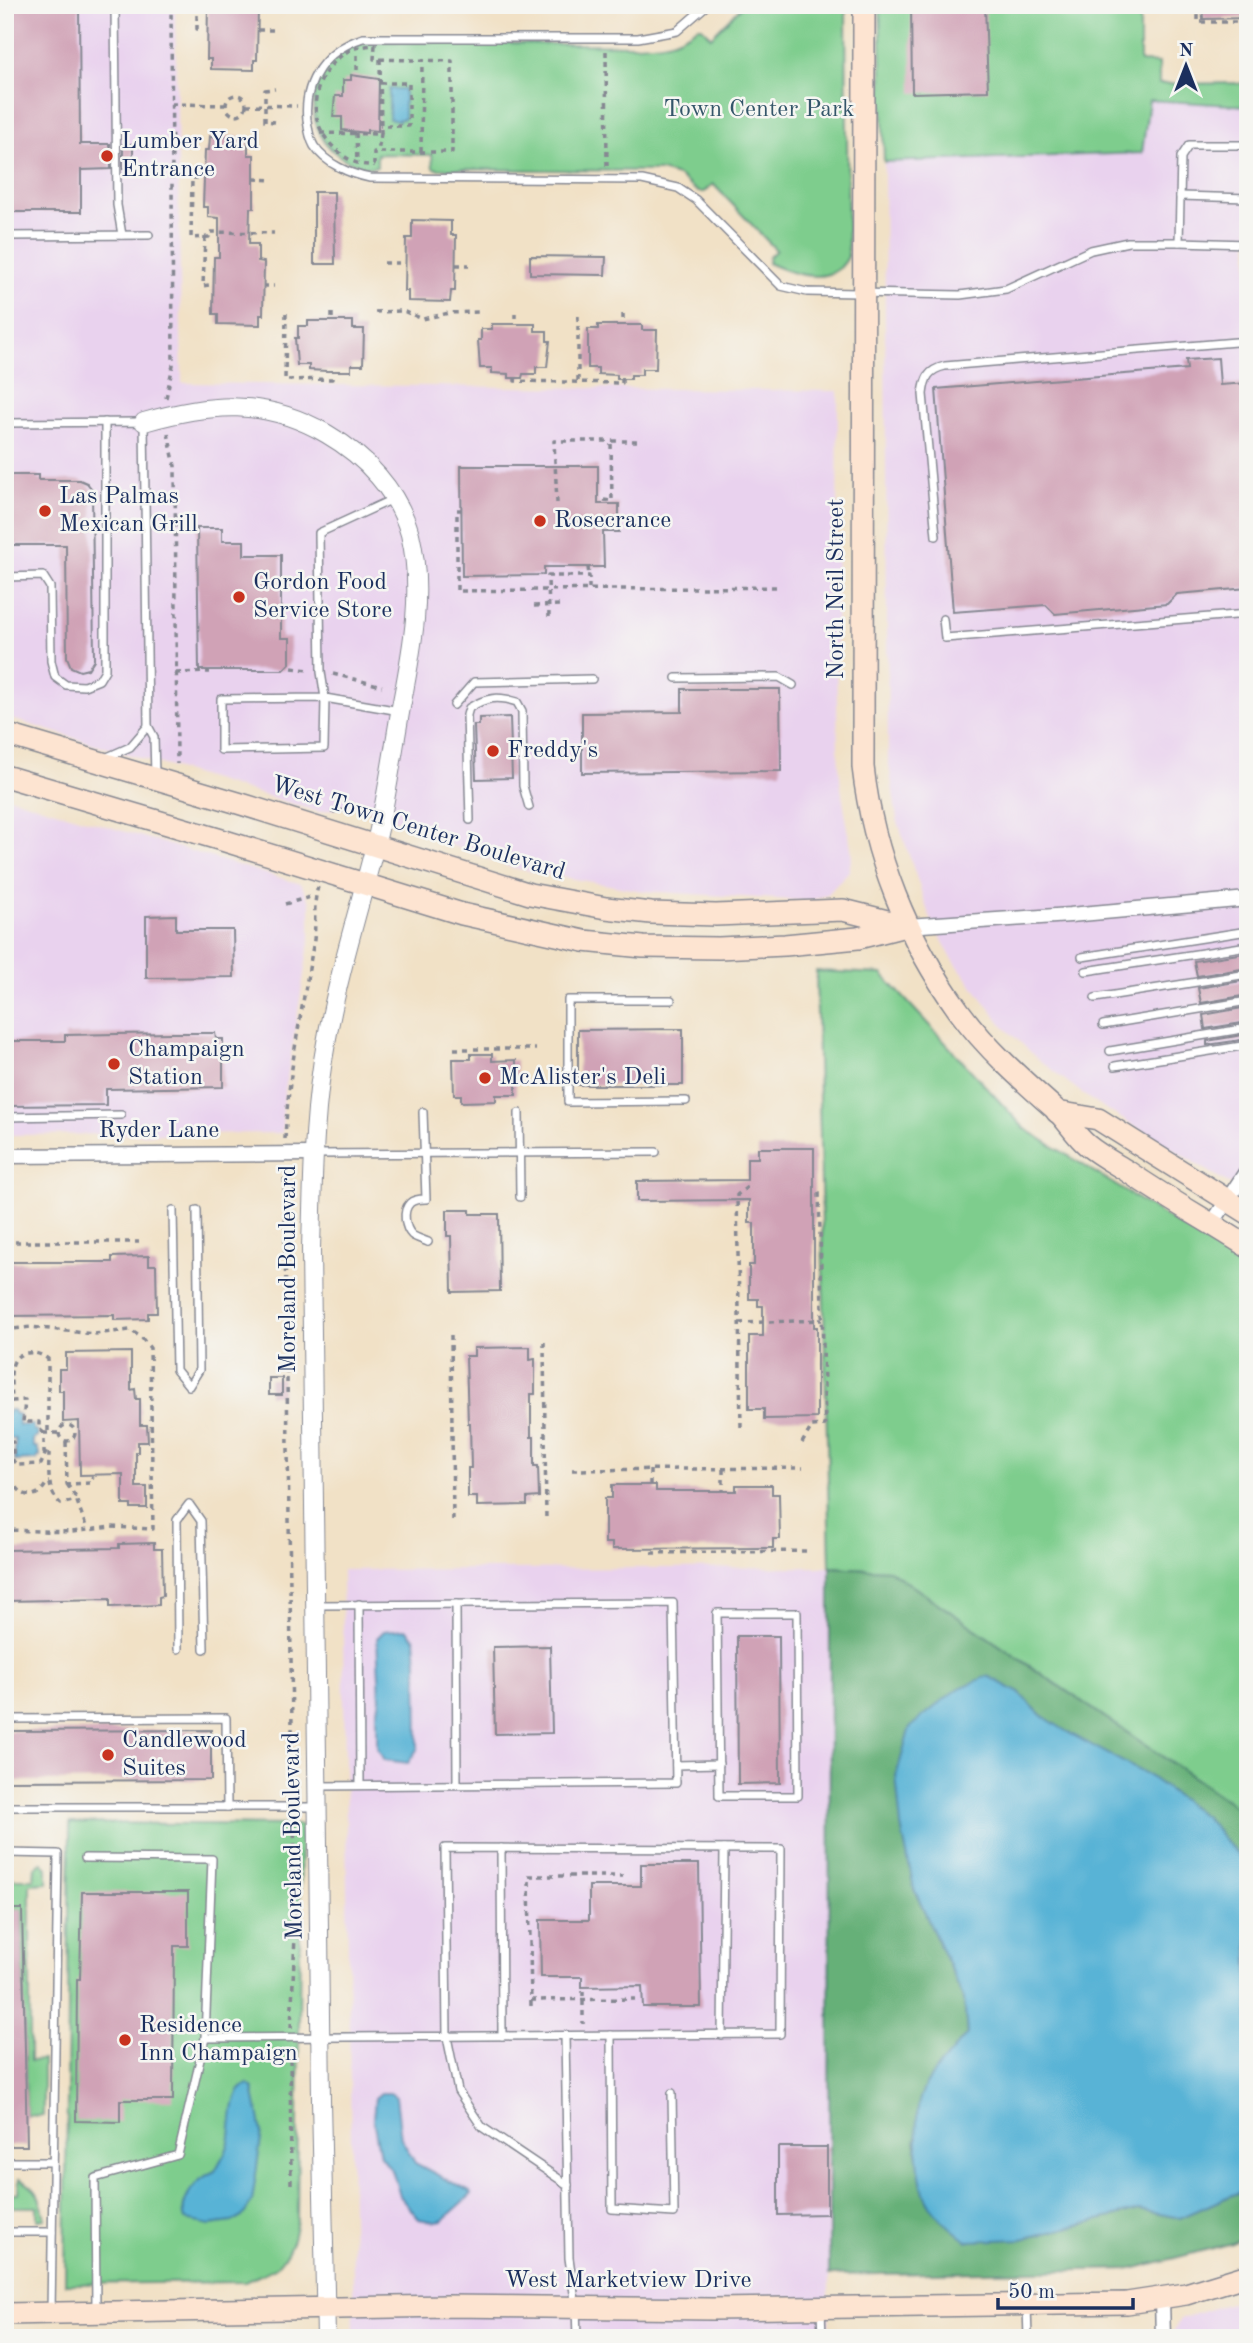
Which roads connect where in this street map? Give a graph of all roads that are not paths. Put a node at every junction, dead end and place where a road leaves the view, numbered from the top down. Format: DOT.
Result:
graph roads {
  1 [pos="115,5"];
  2 [pos="707,5"];
  3 [pos="864,5"];
  4 [pos="1248,145"];
  5 [pos="1180,196"];
  6 [pos="1248,198"];
  7 [pos="122,235"];
  8 [pos="149,235"];
  9 [pos="5,236"];
  10 [pos="1179,242"];
  11 [pos="1248,244"];
  12 [pos="865,294"];
  13 [pos="1248,341"];
  14 [pos="105,422"];
  15 [pos="144,422"];
  16 [pos="5,423"];
  17 [pos="393,499"];
  18 [pos="936,536"];
  19 [pos="5,577"];
  20 [pos="1248,614"];
  21 [pos="943,619"];
  22 [pos="676,678"];
  23 [pos="593,679"];
  24 [pos="793,685"];
  25 [pos="325,698"];
  26 [pos="454,705"];
  27 [pos="400,711"];
  28 [pos="148,726"];
  29 [pos="5,734"];
  30 [pos="94,761"];
  31 [pos="5,776"];
  32 [pos="155,779"];
  33 [pos="529,807"];
  34 [pos="470,820"];
  35 [pos="376,845"];
  36 [pos="363,885"];
  37 [pos="1248,899"];
  38 [pos="907,926"];
  39 [pos="1248,931"];
  40 [pos="1248,946"];
  41 [pos="1082,957"];
  42 [pos="1086,971"];
  43 [pos="1248,974"];
  44 [pos="1094,998"];
  45 [pos="671,1000"];
  46 [pos="1248,1000"];
  47 [pos="1103,1025"];
  48 [pos="1248,1028"];
  49 [pos="1248,1045"];
  50 [pos="1111,1051"];
  51 [pos="1115,1066"];
  52 [pos="686,1101"];
  53 [pos="423,1112"];
  54 [pos="1057,1112"];
  55 [pos="519,1113"];
  56 [pos="121,1115"];
  57 [pos="5,1117"];
  58 [pos="656,1152"];
  59 [pos="424,1153"];
  60 [pos="519,1153"];
  61 [pos="313,1154"];
  62 [pos="5,1156"];
  63 [pos="1248,1169"];
  64 [pos="520,1197"];
  65 [pos="1226,1199"];
  66 [pos="173,1210"];
  67 [pos="197,1210"];
  68 [pos="1248,1213"];
  69 [pos="1211,1225"];
  70 [pos="428,1242"];
  71 [pos="1248,1247"];
  72 [pos="359,1604"];
  73 [pos="456,1604"];
  74 [pos="316,1605"];
  75 [pos="178,1649"];
  76 [pos="204,1649"];
  77 [pos="5,1718"];
  78 [pos="719,1764"];
  79 [pos="676,1765"];
  80 [pos="457,1784"];
  81 [pos="360,1785"];
  82 [pos="319,1786"];
  83 [pos="5,1807"];
  84 [pos="227,1807"];
  85 [pos="319,1807"];
  86 [pos="501,1848"];
  87 [pos="724,1849"];
  88 [pos="5,1853"];
  89 [pos="85,1858"];
  90 [pos="611,2035"];
  91 [pos="722,2035"];
  92 [pos="502,2036"];
  93 [pos="565,2036"];
  94 [pos="447,2037"];
  95 [pos="205,2038"];
  96 [pos="321,2038"];
  97 [pos="672,2093"];
  98 [pos="5,2162"];
  99 [pos="52,2162"];
  100 [pos="568,2185"];
  101 [pos="5,2232"];
  102 [pos="52,2232"];
  103 [pos="1248,2276"];
  104 [pos="1163,2299"];
  105 [pos="1027,2305"];
  106 [pos="326,2307"];
  107 [pos="576,2307"];
  108 [pos="821,2308"];
  109 [pos="96,2312"];
  110 [pos="51,2313"];
  111 [pos="5,2314"];
  112 [pos="326,2338"];
  113 [pos="577,2338"];
  114 [pos="822,2338"];
  115 [pos="1028,2338"];
  116 [pos="1163,2338"];
  1 -- 7 [label="lane"];
  2 -- 12 [label="lane"];
  3 -- 12 [label="main road, North Neil Street"];
  4 -- 5 [label="lane"];
  5 -- 6 [label="lane"];
  5 -- 10 [label="lane"];
  7 -- 8 [label="lane"];
  7 -- 9 [label="lane"];
  10 -- 11 [label="lane"];
  10 -- 12 [label="lane"];
  12 -- 38 [label="main road, North Neil Street"];
  13 -- 18 [label="lane"];
  14 -- 15 [label="lane"];
  14 -- 16 [label="lane"];
  14 -- 19 [label="lane"];
  15 -- 17 [label="street, Moreland Boulevard"];
  15 -- 28 [label="lane"];
  17 -- 25 [label="lane"];
  17 -- 27 [label="street, Moreland Boulevard"];
  20 -- 21 [label="lane"];
  22 -- 24 [label="lane"];
  23 -- 26 [label="lane"];
  25 -- 25 [label="lane"];
  25 -- 27 [label="lane"];
  27 -- 35 [label="street, Moreland Boulevard"];
  28 -- 30 [label="lane"];
  28 -- 32 [label="lane"];
  29 -- 30 [label="main road, West Town Center Boulevard"];
  30 -- 32 [label="main road, West Town Center Boulevard"];
  31 -- 36 [label="main road, West Town Center Boulevard"];
  32 -- 35 [label="main road, West Town Center Boulevard"];
  33 -- 34 [label="lane"];
  35 -- 36 [label="street, Moreland Boulevard"];
  35 -- 38 [label="main road, West Town Center Boulevard"];
  36 -- 38 [label="main road, West Town Center Boulevard"];
  36 -- 61 [label="street, Moreland Boulevard"];
  37 -- 38 [label="street, West Town Center Boulevard"];
  38 -- 54 [label="main road, North Neil Street"];
  39 -- 41 [label="lane"];
  40 -- 42 [label="lane"];
  43 -- 44 [label="lane"];
  45 -- 52 [label="lane"];
  46 -- 47 [label="lane"];
  48 -- 50 [label="lane"];
  49 -- 51 [label="lane"];
  53 -- 59 [label="lane"];
  54 -- 65 [label="main road"];
  54 -- 69 [label="main road, North Neil Street"];
  55 -- 60 [label="lane"];
  56 -- 57 [label="lane"];
  58 -- 60 [label="lane"];
  59 -- 60 [label="lane"];
  59 -- 61 [label="lane"];
  59 -- 70 [label="lane"];
  60 -- 64 [label="lane"];
  61 -- 62 [label="street, Ryder Lane"];
  61 -- 74 [label="street, Moreland Boulevard"];
  63 -- 65 [label="street"];
  65 -- 68 [label="main road"];
  65 -- 69 [label="street"];
  66 -- 67 [label="lane"];
  69 -- 71 [label="main road, North Neil Street"];
  72 -- 73 [label="lane"];
  72 -- 74 [label="lane"];
  72 -- 81 [label="lane"];
  73 -- 79 [label="lane"];
  73 -- 80 [label="lane"];
  74 -- 82 [label="street, Moreland Boulevard"];
  75 -- 76 [label="lane"];
  77 -- 84 [label="lane"];
  78 -- 78 [label="lane"];
  78 -- 79 [label="lane"];
  79 -- 80 [label="lane"];
  80 -- 81 [label="lane"];
  81 -- 82 [label="lane"];
  82 -- 85 [label="street, Moreland Boulevard"];
  83 -- 84 [label="lane"];
  84 -- 85 [label="lane"];
  85 -- 96 [label="street, Moreland Boulevard"];
  86 -- 87 [label="lane"];
  86 -- 92 [label="lane"];
  86 -- 94 [label="lane"];
  87 -- 91 [label="lane"];
  87 -- 91 [label="lane"];
  88 -- 99 [label="lane"];
  89 -- 95 [label="lane"];
  90 -- 91 [label="lane"];
  90 -- 93 [label="lane"];
  90 -- 97 [label="lane"];
  92 -- 93 [label="lane"];
  92 -- 94 [label="lane"];
  93 -- 100 [label="lane"];
  94 -- 96 [label="lane"];
  94 -- 100 [label="lane"];
  95 -- 96 [label="lane"];
  95 -- 109 [label="lane"];
  96 -- 106 [label="street, Moreland Boulevard"];
  98 -- 99 [label="lane"];
  99 -- 102 [label="lane"];
  100 -- 107 [label="lane"];
  101 -- 102 [label="lane"];
  102 -- 110 [label="lane"];
  103 -- 104 [label="main road, West Marketview Drive"];
  104 -- 105 [label="main road, West Marketview Drive"];
  104 -- 116 [label="street"];
  105 -- 108 [label="main road, West Marketview Drive"];
  105 -- 115 [label="lane"];
  106 -- 107 [label="main road, West Marketview Drive"];
  106 -- 109 [label="main road, West Marketview Drive"];
  106 -- 112 [label="street, Moreland Boulevard"];
  107 -- 108 [label="main road, West Marketview Drive"];
  107 -- 113 [label="lane"];
  108 -- 114 [label="lane"];
  109 -- 110 [label="main road, West Marketview Drive"];
  110 -- 111 [label="main road, West Marketview Drive"];
}
